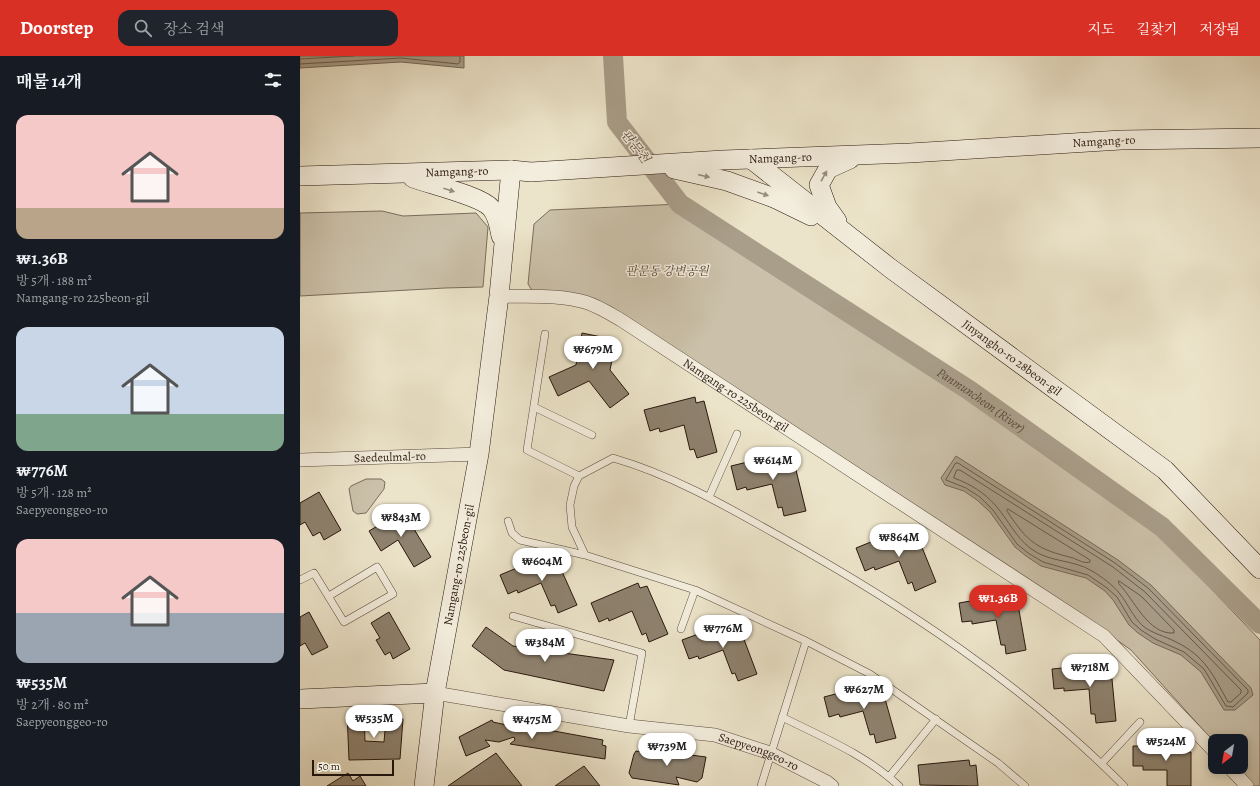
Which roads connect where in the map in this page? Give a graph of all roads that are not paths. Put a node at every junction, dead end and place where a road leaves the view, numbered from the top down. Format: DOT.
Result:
graph roads {
  1 [pos="1260,138"];
  2 [pos="858,155"];
  3 [pos="751,159"];
  4 [pos="654,165"];
  5 [pos="511,170"];
  6 [pos="398,174"];
  7 [pos="300,176"];
  8 [pos="846,234"];
  9 [pos="504,247"];
  10 [pos="499,296"];
  11 [pos="545,334"];
  12 [pos="534,407"];
  13 [pos="737,434"];
  14 [pos="592,435"];
  15 [pos="479,454"];
  16 [pos="300,460"];
  17 [pos="579,476"];
  18 [pos="709,497"];
  19 [pos="508,521"];
  20 [pos="585,555"];
  21 [pos="1260,569"];
  22 [pos="300,580"];
  23 [pos="695,590"];
  24 [pos="329,596"];
  25 [pos="513,616"];
  26 [pos="681,629"];
  27 [pos="806,641"];
  28 [pos="435,693"];
  29 [pos="300,699"];
  30 [pos="782,717"];
  31 [pos="936,719"];
  32 [pos="1140,722"];
  33 [pos="629,726"];
  34 [pos="1208,745"];
  35 [pos="770,753"];
  36 [pos="1102,763"];
  37 [pos="1236,774"];
  38 [pos="889,776"];
  39 [pos="424,786"];
  40 [pos="761,786"];
  41 [pos="832,786"];
  42 [pos="899,786"];
  43 [pos="1025,786"];
  44 [pos="1124,786"];
  45 [pos="1247,786"];
  1 -- 2 [label="street, Namgang-ro"];
  2 -- 3 [label="street, Namgang-ro"];
  8 -- 2 [label="street, one-way"];
  3 -- 4 [label="street, Namgang-ro"];
  3 -- 8 [label="street, Jinyangho-ro 28beon-gil"];
  4 -- 5 [label="street, Namgang-ro"];
  4 -- 8 [label="street, one-way"];
  5 -- 6 [label="street, Namgang-ro"];
  5 -- 9 [label="street, Namgang-ro 225beon-gil"];
  6 -- 7 [label="street, Namgang-ro"];
  6 -- 9 [label="street, one-way"];
  8 -- 21 [label="street, Jinyangho-ro 28beon-gil"];
  9 -- 10 [label="street, Namgang-ro 225beon-gil"];
  10 -- 15 [label="street, Namgang-ro 225beon-gil"];
  10 -- 34 [label="street, Namgang-ro 225beon-gil"];
  11 -- 12 [label="lane"];
  12 -- 14 [label="lane"];
  12 -- 17 [label="lane"];
  13 -- 18 [label="lane"];
  15 -- 16 [label="street, Saedeulmal-ro"];
  15 -- 28 [label="street, Namgang-ro 225beon-gil"];
  17 -- 18 [label="lane"];
  17 -- 20 [label="lane"];
  18 -- 36 [label="lane"];
  19 -- 20 [label="lane"];
  20 -- 23 [label="lane"];
  22 -- 24 [label="lane"];
  23 -- 26 [label="lane"];
  23 -- 27 [label="lane"];
  24 -- 24 [label="lane"];
  25 -- 33 [label="lane"];
  27 -- 30 [label="lane"];
  27 -- 31 [label="lane"];
  28 -- 29 [label="street, Saepyeonggeo-ro"];
  28 -- 33 [label="street, Saepyeonggeo-ro"];
  28 -- 39 [label="street, Namgang-ro 225beon-gil"];
  30 -- 35 [label="lane"];
  30 -- 38 [label="lane"];
  31 -- 38 [label="lane"];
  31 -- 43 [label="lane"];
  32 -- 36 [label="lane"];
  33 -- 35 [label="street, Saepyeonggeo-ro"];
  35 -- 40 [label="lane"];
  35 -- 41 [label="street, Saepyeonggeo-ro"];
  36 -- 44 [label="lane"];
  37 -- 45 [label="street"];
  38 -- 42 [label="lane"];
}
